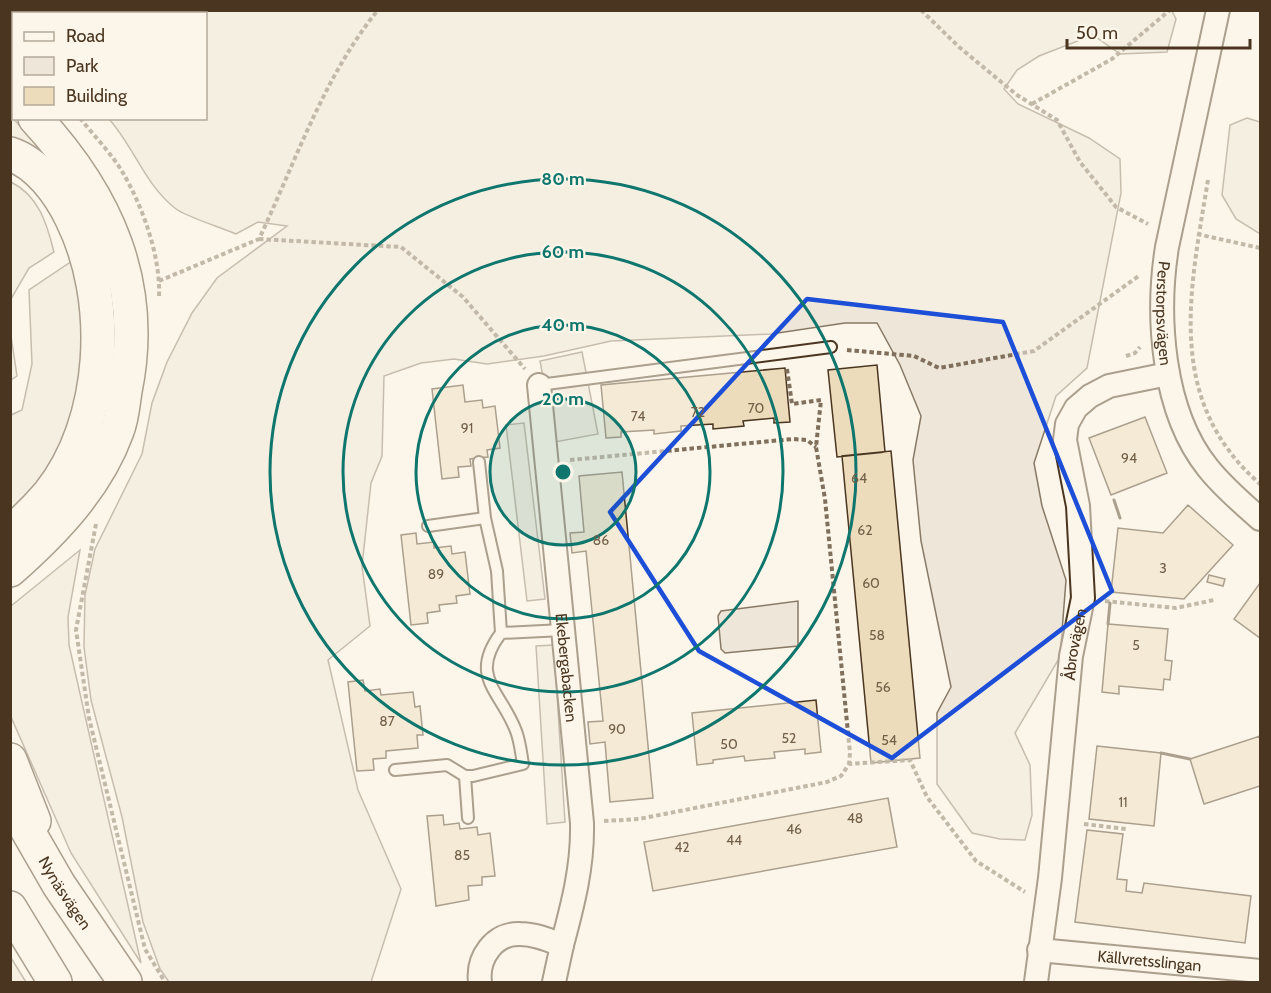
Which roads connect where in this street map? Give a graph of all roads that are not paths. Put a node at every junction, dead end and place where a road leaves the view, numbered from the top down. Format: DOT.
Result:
graph roads {
  1 [pos="1218,10"];
  2 [pos="37,120"];
  3 [pos="10,154"];
  4 [pos="831,347"];
  5 [pos="1168,374"];
  6 [pos="539,385"];
  7 [pos="480,462"];
  8 [pos="485,518"];
  9 [pos="1260,519"];
  10 [pos="428,526"];
  11 [pos="10,533"];
  12 [pos="11,570"];
  13 [pos="563,630"];
  14 [pos="501,633"];
  15 [pos="10,760"];
  16 [pos="394,770"];
  17 [pos="465,776"];
  18 [pos="10,800"];
  19 [pos="468,818"];
  20 [pos="59,885"];
  21 [pos="10,908"];
  22 [pos="562,945"];
  23 [pos="1039,950"];
  24 [pos="1260,971"];
  25 [pos="55,982"];
  26 [pos="125,982"];
  27 [pos="480,982"];
  28 [pos="554,982"];
  29 [pos="1036,982"];
  1 -- 5 [label="street, Perstorpsvägen"];
  2 -- 12 [label="highway"];
  3 -- 11 [label="highway"];
  4 -- 6 [label="lane"];
  5 -- 9 [label="street, Perstorpsvägen"];
  5 -- 23 [label="street, Åbrovägen"];
  6 -- 13 [label="street, Ekebergabacken"];
  7 -- 8 [label="lane"];
  8 -- 10 [label="lane"];
  8 -- 14 [label="lane"];
  13 -- 14 [label="lane"];
  13 -- 22 [label="street, Ekebergabacken"];
  14 -- 17 [label="lane"];
  15 -- 20 [label="highway"];
  16 -- 17 [label="lane"];
  17 -- 19 [label="lane"];
  18 -- 20 [label="highway, Nynäsvägen"];
  20 -- 26 [label="highway, Nynäsvägen"];
  21 -- 25 [label="highway"];
  22 -- 27 [label="street"];
  22 -- 28 [label="street, Ekebergabacken"];
  23 -- 24 [label="street, Källvretsslingan"];
  23 -- 29 [label="street, Åbrovägen"];
}
